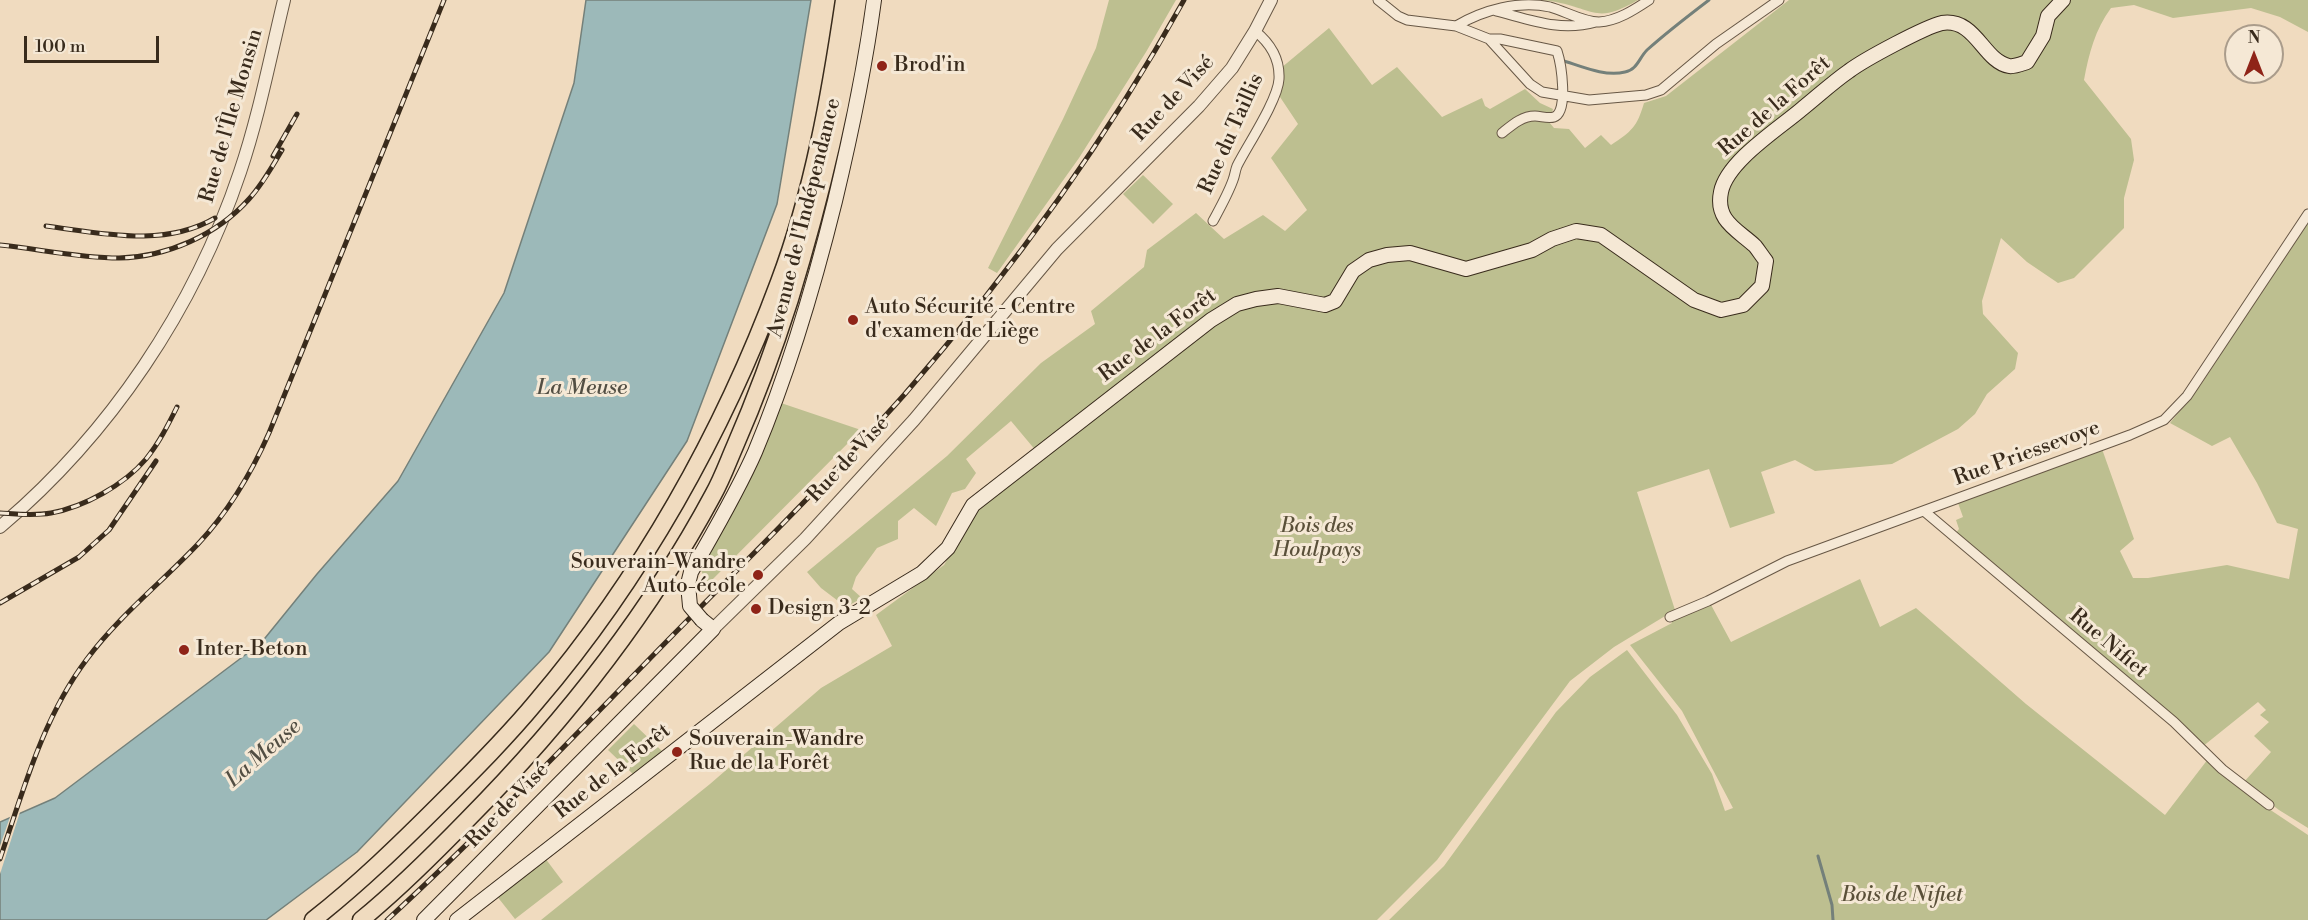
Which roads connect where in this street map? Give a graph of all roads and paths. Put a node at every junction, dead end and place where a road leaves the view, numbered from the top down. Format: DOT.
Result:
graph roads {
  1 [pos="284,0"];
  2 [pos="844,0"];
  3 [pos="858,0"];
  4 [pos="874,0"];
  5 [pos="1271,0"];
  6 [pos="1650,0"];
  7 [pos="1779,0"];
  8 [pos="2063,0"];
  9 [pos="1383,1"];
  10 [pos="1494,11"];
  11 [pos="1596,22"];
  12 [pos="1456,26"];
  13 [pos="1255,31"];
  14 [pos="1489,39"];
  15 [pos="1562,96"];
  16 [pos="1502,133"];
  17 [pos="2308,214"];
  18 [pos="1213,221"];
  19 [pos="1924,511"];
  20 [pos="0,527"];
  21 [pos="1670,617"];
  22 [pos="713,629"];
  23 [pos="2269,805"];
  24 [pos="313,920"];
  25 [pos="361,920"];
  26 [pos="424,920"];
  27 [pos="456,920"];
  1 -- 20 [label="street, Rue de l'Île Monsin"];
  2 -- 24 [label="highway"];
  3 -- 25 [label="highway"];
  4 -- 22 [label="main road, Avenue de l'Indépendance, bridge"];
  5 -- 13 [label="street, Rue de Visé"];
  6 -- 11 [label="street"];
  7 -- 15 [label="street"];
  8 -- 27 [label="main road, Rue de la Forêt"];
  9 -- 12 [label="street"];
  10 -- 11 [label="street"];
  10 -- 11 [label="street"];
  10 -- 12 [label="street"];
  12 -- 14 [label="street"];
  13 -- 18 [label="street, Rue du Taillis"];
  13 -- 22 [label="street, Rue de Visé"];
  14 -- 15 [label="street"];
  14 -- 15 [label="street"];
  15 -- 16 [label="street"];
  17 -- 19 [label="street, Rue Priessevoye"];
  19 -- 21 [label="street, Rue Priessevoye"];
  19 -- 23 [label="street, Rue Nifiet"];
  22 -- 26 [label="main road, Rue de Visé"];
}
